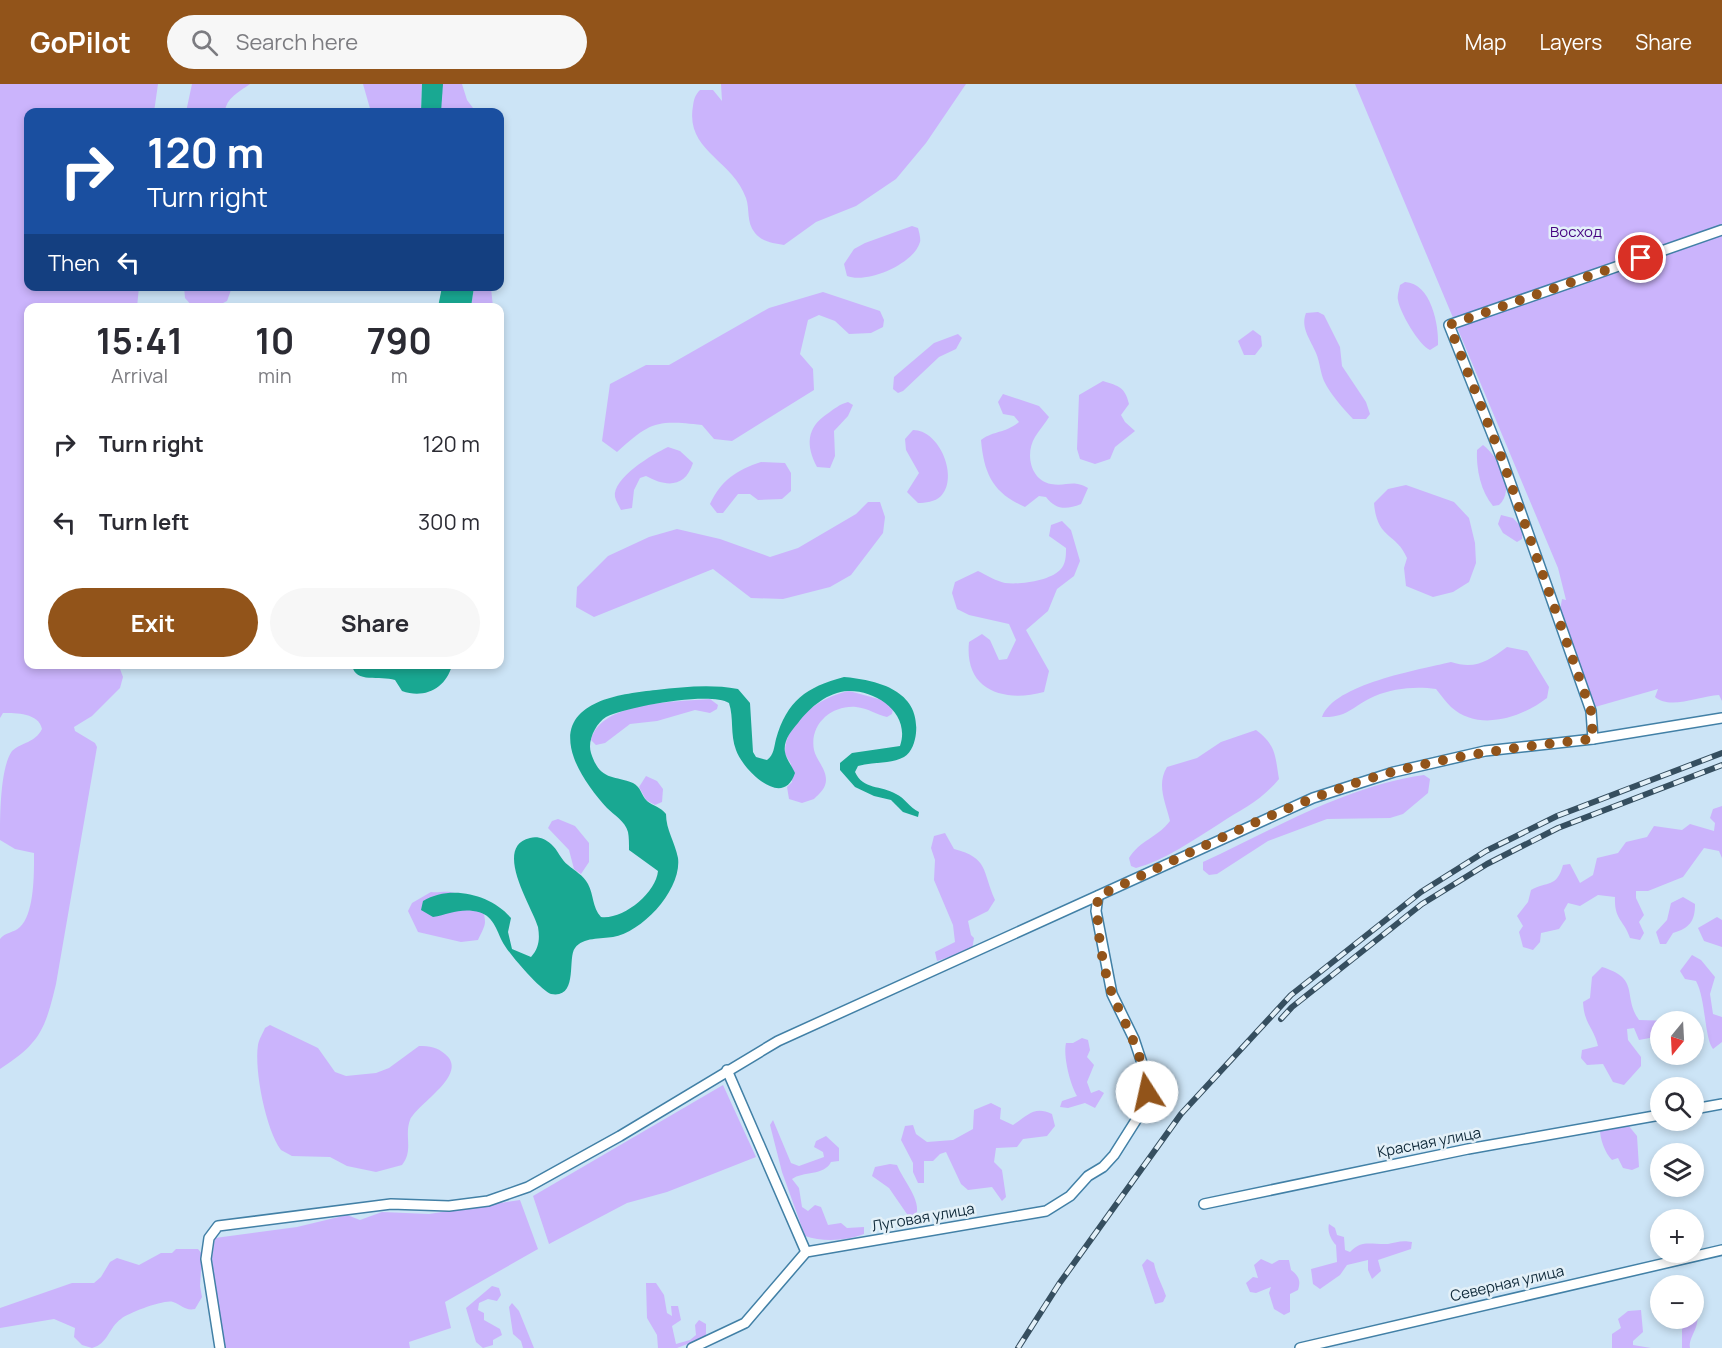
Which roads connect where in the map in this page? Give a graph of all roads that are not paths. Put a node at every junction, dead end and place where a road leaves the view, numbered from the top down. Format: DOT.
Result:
graph roads {
  1 [pos="1722,230"];
  2 [pos="1722,718"];
  3 [pos="1593,739"];
  4 [pos="1098,896"];
  5 [pos="727,1070"];
  6 [pos="1722,1104"];
  7 [pos="1704,1107"];
  8 [pos="1650,1117"];
  9 [pos="1204,1204"];
  10 [pos="1722,1250"];
  11 [pos="806,1252"];
  12 [pos="220,1348"];
  13 [pos="692,1348"];
  14 [pos="1300,1348"];
  1 -- 3 [label="street"];
  2 -- 3 [label="street"];
  3 -- 4 [label="street"];
  4 -- 5 [label="street"];
  4 -- 11 [label="street, Луговая улица"];
  5 -- 11 [label="street"];
  5 -- 12 [label="street"];
  6 -- 7 [label="street"];
  8 -- 9 [label="street, Красная улица"];
  10 -- 14 [label="street, Северная улица"];
  11 -- 13 [label="street"];
}
